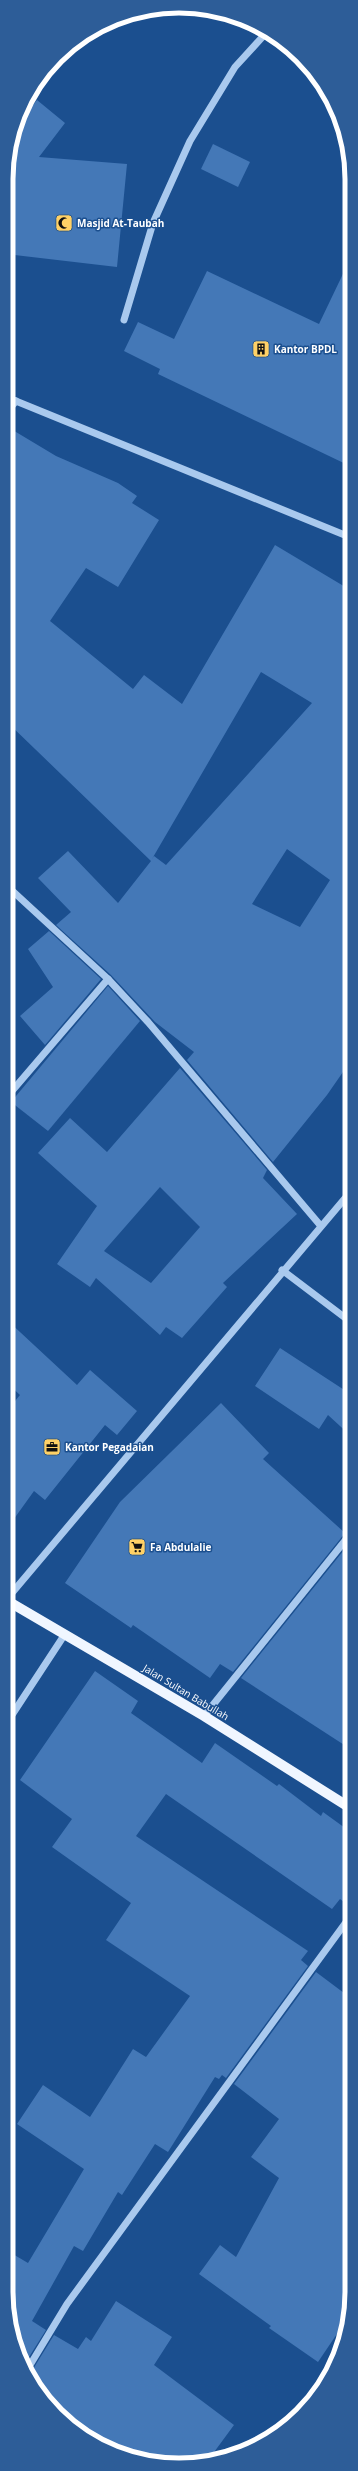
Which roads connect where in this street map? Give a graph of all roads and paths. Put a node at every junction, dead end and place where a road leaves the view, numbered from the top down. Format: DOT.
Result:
graph roads {
  1 [pos="263,36"];
  2 [pos="124,320"];
  3 [pos="13,400"];
  4 [pos="16,401"];
  5 [pos="13,405"];
  6 [pos="345,535"];
  7 [pos="13,891"];
  8 [pos="108,979"];
  9 [pos="13,1090"];
  10 [pos="345,1198"];
  11 [pos="320,1226"];
  12 [pos="282,1270"];
  13 [pos="345,1319"];
  14 [pos="345,1541"];
  15 [pos="13,1592"];
  16 [pos="13,1604"];
  17 [pos="65,1634"];
  18 [pos="13,1713"];
  19 [pos="204,1716"];
  20 [pos="345,1805"];
  21 [pos="345,1924"];
  22 [pos="30,2365"];
  1 -- 2 [label="street"];
  3 -- 4 [label="street"];
  4 -- 5 [label="street"];
  4 -- 6 [label="street"];
  7 -- 8 [label="street"];
  8 -- 9 [label="street"];
  8 -- 11 [label="street"];
  10 -- 11 [label="street"];
  11 -- 12 [label="street"];
  12 -- 13 [label="street"];
  12 -- 15 [label="street"];
  14 -- 19 [label="street"];
  16 -- 17 [label="main road, Jalan Sultan Babullah"];
  17 -- 18 [label="street"];
  17 -- 19 [label="main road, Jalan Sultan Babullah"];
  19 -- 20 [label="main road, Jalan Sultan Babullah"];
  21 -- 22 [label="street"];
}
